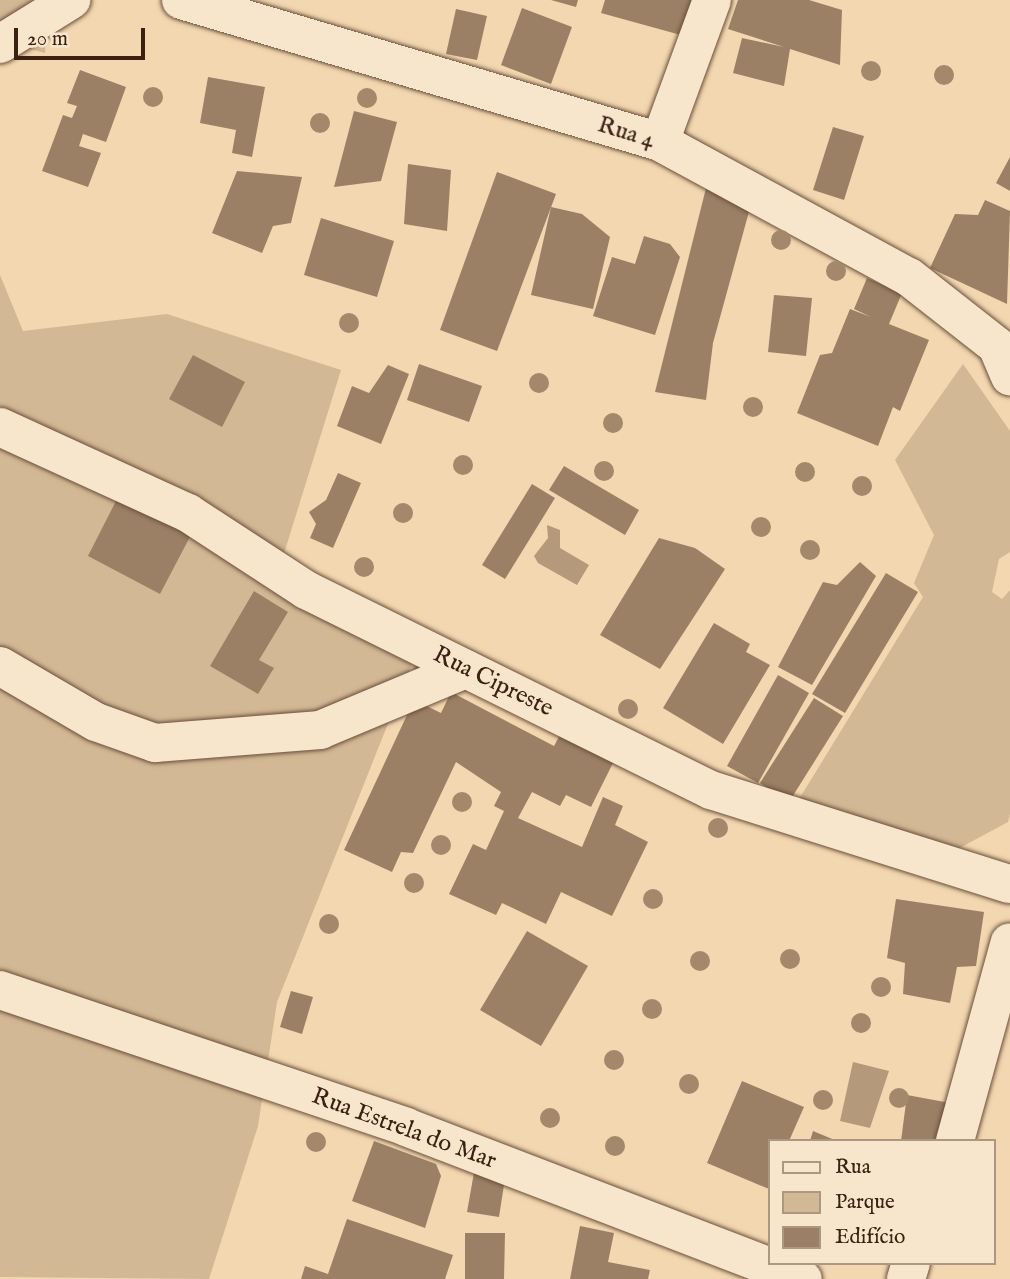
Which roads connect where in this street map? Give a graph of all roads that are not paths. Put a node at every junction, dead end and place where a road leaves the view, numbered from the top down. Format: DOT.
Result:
graph roads {
  1 [pos="71,0"];
  2 [pos="181,0"];
  3 [pos="712,0"];
  4 [pos="0,44"];
  5 [pos="660,142"];
  6 [pos="1006,348"];
  7 [pos="0,427"];
  8 [pos="0,666"];
  9 [pos="466,669"];
  10 [pos="1010,884"];
  11 [pos="1009,962"];
  12 [pos="0,990"];
  13 [pos="956,1139"];
  14 [pos="803,1279"];
  1 -- 4 [label="street"];
  2 -- 5 [label="street, Rua 4"];
  3 -- 5 [label="street"];
  5 -- 6 [label="street, Rua 4"];
  7 -- 9 [label="street, Rua Cipreste"];
  8 -- 9 [label="street"];
  9 -- 10 [label="street, Rua Cipreste"];
  11 -- 13 [label="street"];
  12 -- 14 [label="street, Rua Estrela do Mar"];
}
